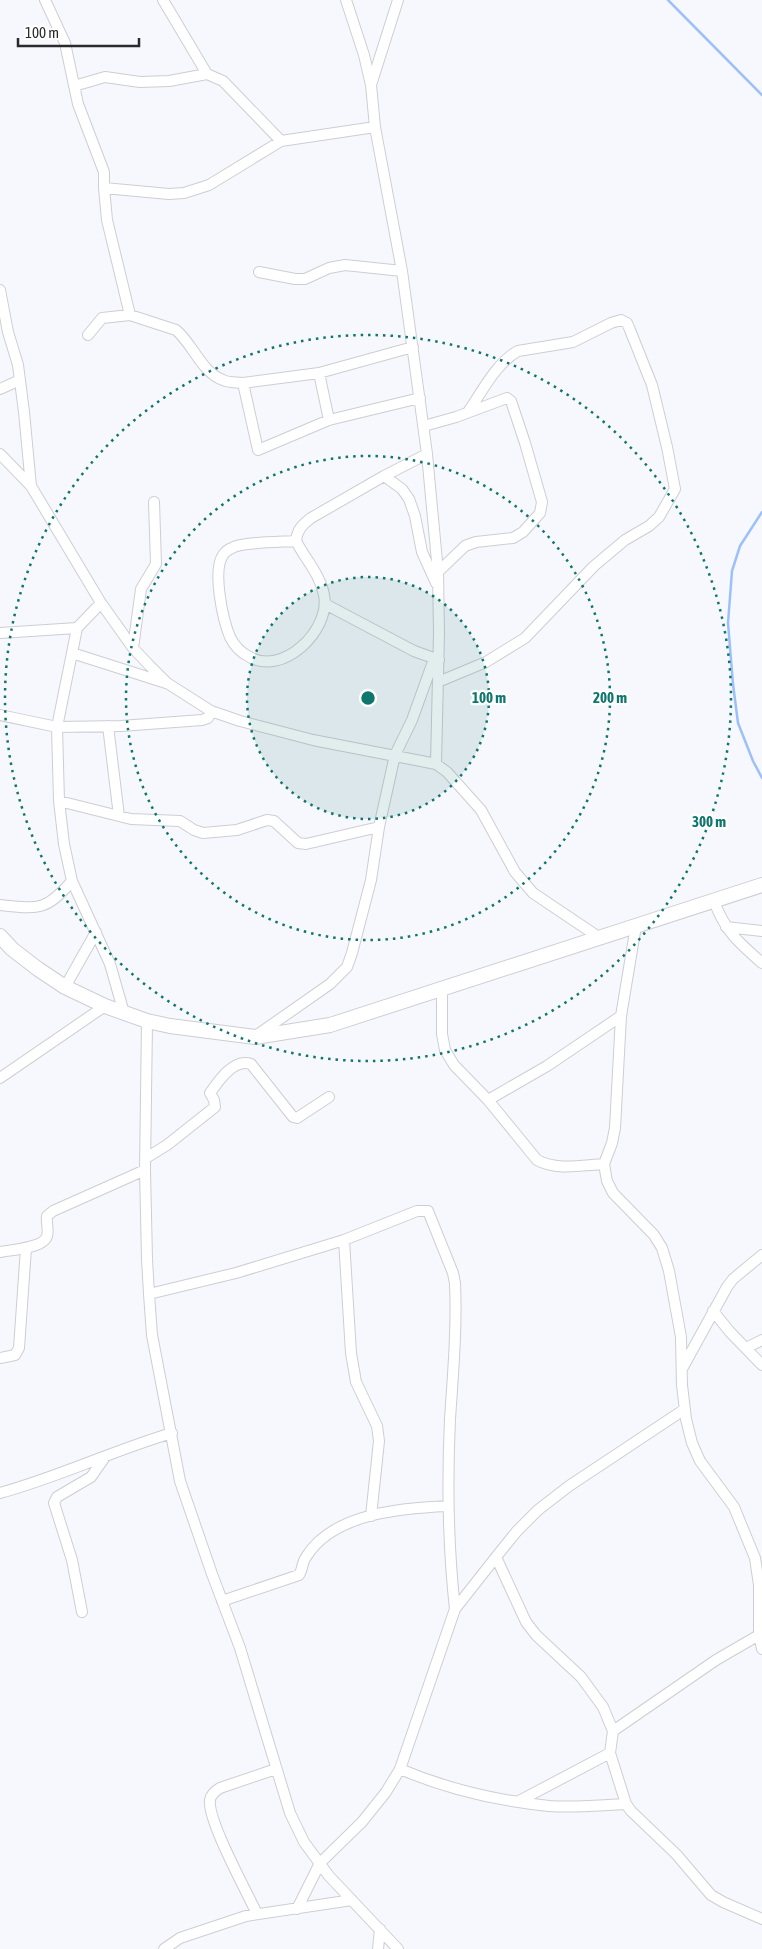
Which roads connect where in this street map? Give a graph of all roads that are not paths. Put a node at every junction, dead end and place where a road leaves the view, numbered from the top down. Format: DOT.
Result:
graph roads {
  1 [pos="45,0"];
  2 [pos="163,0"];
  3 [pos="346,0"];
  4 [pos="398,0"];
  5 [pos="207,74"];
  6 [pos="371,85"];
  7 [pos="74,86"];
  8 [pos="376,127"];
  9 [pos="281,141"];
  10 [pos="104,188"];
  11 [pos="259,272"];
  12 [pos="402,272"];
  13 [pos="0,290"];
  14 [pos="130,315"];
  15 [pos="88,335"];
  16 [pos="413,347"];
  17 [pos="319,373"];
  18 [pos="20,380"];
  19 [pos="243,383"];
  20 [pos="0,389"];
  21 [pos="420,398"];
  22 [pos="468,412"];
  23 [pos="329,420"];
  24 [pos="424,426"];
  25 [pos="428,454"];
  26 [pos="1,457"];
  27 [pos="384,476"];
  28 [pos="31,486"];
  29 [pos="154,502"];
  30 [pos="296,541"];
  31 [pos="438,572"];
  32 [pos="438,588"];
  33 [pos="101,603"];
  34 [pos="325,604"];
  35 [pos="77,628"];
  36 [pos="1,632"];
  37 [pos="134,648"];
  38 [pos="72,653"];
  39 [pos="437,660"];
  40 [pos="438,682"];
  41 [pos="168,683"];
  42 [pos="211,711"];
  43 [pos="0,716"];
  44 [pos="108,726"];
  45 [pos="57,727"];
  46 [pos="395,755"];
  47 [pos="436,764"];
  48 [pos="59,801"];
  49 [pos="118,816"];
  50 [pos="379,827"];
  51 [pos="72,881"];
  52 [pos="762,885"];
  53 [pos="714,901"];
  54 [pos="0,905"];
  55 [pos="636,926"];
  56 [pos="726,927"];
  57 [pos="762,931"];
  58 [pos="96,932"];
  59 [pos="0,936"];
  60 [pos="600,938"];
  61 [pos="6,950"];
  62 [pos="761,962"];
  63 [pos="65,987"];
  64 [pos="442,990"];
  65 [pos="105,1006"];
  66 [pos="124,1013"];
  67 [pos="621,1016"];
  68 [pos="148,1021"];
  69 [pos="255,1037"];
  70 [pos="0,1078"];
  71 [pos="329,1097"];
  72 [pos="488,1100"];
  73 [pos="146,1158"];
  74 [pos="604,1164"];
  75 [pos="146,1170"];
  76 [pos="344,1240"];
  77 [pos="26,1248"];
  78 [pos="0,1252"];
  79 [pos="762,1255"];
  80 [pos="149,1294"];
  81 [pos="713,1311"];
  82 [pos="762,1340"];
  83 [pos="746,1348"];
  84 [pos="0,1358"];
  85 [pos="762,1365"];
  86 [pos="682,1369"];
  87 [pos="684,1409"];
  88 [pos="172,1433"];
  89 [pos="105,1457"];
  90 [pos="0,1493"];
  91 [pos="448,1506"];
  92 [pos="371,1516"];
  93 [pos="496,1557"];
  94 [pos="222,1601"];
  95 [pos="455,1609"];
  96 [pos="82,1612"];
  97 [pos="759,1635"];
  98 [pos="762,1648"];
  99 [pos="613,1731"];
  100 [pos="610,1753"];
  101 [pos="276,1769"];
  102 [pos="400,1769"];
  103 [pos="519,1802"];
  104 [pos="626,1804"];
  105 [pos="320,1863"];
  106 [pos="352,1900"];
  107 [pos="297,1909"];
  108 [pos="257,1914"];
  109 [pos="762,1919"];
  110 [pos="380,1929"];
  111 [pos="164,1949"];
  112 [pos="378,1949"];
  113 [pos="398,1949"];
  1 -- 7 [label="street"];
  2 -- 5 [label="street"];
  3 -- 6 [label="street"];
  4 -- 6 [label="street"];
  5 -- 7 [label="street"];
  5 -- 9 [label="street"];
  6 -- 8 [label="street"];
  7 -- 10 [label="street"];
  8 -- 9 [label="street"];
  8 -- 12 [label="street"];
  9 -- 10 [label="street"];
  10 -- 14 [label="street"];
  11 -- 12 [label="street"];
  12 -- 16 [label="street"];
  13 -- 18 [label="street"];
  14 -- 15 [label="street"];
  14 -- 19 [label="street"];
  16 -- 17 [label="street"];
  16 -- 21 [label="street"];
  17 -- 19 [label="street"];
  17 -- 23 [label="street"];
  18 -- 20 [label="street"];
  18 -- 28 [label="street"];
  19 -- 23 [label="street"];
  21 -- 23 [label="street"];
  21 -- 24 [label="street"];
  22 -- 24 [label="street"];
  22 -- 31 [label="street"];
  22 -- 40 [label="street"];
  24 -- 25 [label="street"];
  25 -- 27 [label="street"];
  25 -- 31 [label="street"];
  26 -- 28 [label="street"];
  27 -- 30 [label="street"];
  27 -- 32 [label="street"];
  28 -- 33 [label="street"];
  29 -- 37 [label="street"];
  30 -- 34 [label="street"];
  30 -- 34 [label="street"];
  31 -- 32 [label="street"];
  32 -- 39 [label="street"];
  33 -- 35 [label="street"];
  33 -- 37 [label="street"];
  34 -- 39 [label="street"];
  35 -- 36 [label="street"];
  35 -- 38 [label="street"];
  37 -- 41 [label="street"];
  38 -- 41 [label="street"];
  38 -- 45 [label="street"];
  39 -- 40 [label="street"];
  39 -- 46 [label="street"];
  40 -- 47 [label="street"];
  41 -- 42 [label="street"];
  42 -- 44 [label="street"];
  42 -- 46 [label="street"];
  43 -- 45 [label="street"];
  44 -- 45 [label="street"];
  44 -- 49 [label="street"];
  45 -- 48 [label="street"];
  46 -- 47 [label="street"];
  46 -- 50 [label="street"];
  47 -- 60 [label="street"];
  48 -- 49 [label="street"];
  48 -- 51 [label="street"];
  49 -- 50 [label="street"];
  50 -- 69 [label="street"];
  51 -- 54 [label="street"];
  51 -- 58 [label="street"];
  52 -- 53 [label="street"];
  53 -- 55 [label="street"];
  53 -- 56 [label="street"];
  55 -- 60 [label="street"];
  55 -- 67 [label="street"];
  56 -- 57 [label="street"];
  56 -- 62 [label="street"];
  58 -- 63 [label="street"];
  58 -- 66 [label="street"];
  59 -- 61 [label="street"];
  60 -- 64 [label="street"];
  61 -- 63 [label="street"];
  63 -- 65 [label="street"];
  64 -- 69 [label="street"];
  64 -- 72 [label="street"];
  65 -- 66 [label="street"];
  65 -- 70 [label="street"];
  66 -- 68 [label="street"];
  67 -- 72 [label="street"];
  67 -- 74 [label="street"];
  68 -- 69 [label="street"];
  68 -- 73 [label="street"];
  71 -- 73 [label="street"];
  72 -- 74 [label="street"];
  73 -- 75 [label="street"];
  74 -- 86 [label="street"];
  75 -- 77 [label="street"];
  75 -- 80 [label="street"];
  76 -- 80 [label="street"];
  76 -- 91 [label="street"];
  76 -- 92 [label="street"];
  77 -- 78 [label="street"];
  77 -- 84 [label="street"];
  79 -- 81 [label="street"];
  80 -- 88 [label="street"];
  81 -- 83 [label="street"];
  81 -- 86 [label="street"];
  82 -- 83 [label="street"];
  83 -- 85 [label="street"];
  86 -- 87 [label="street"];
  87 -- 93 [label="street"];
  87 -- 97 [label="street"];
  88 -- 89 [label="street"];
  88 -- 94 [label="street"];
  89 -- 90 [label="street"];
  89 -- 96 [label="street"];
  91 -- 92 [label="street"];
  91 -- 95 [label="street"];
  92 -- 94 [label="street"];
  93 -- 95 [label="street"];
  93 -- 99 [label="street"];
  94 -- 101 [label="street"];
  95 -- 102 [label="street"];
  97 -- 98 [label="street"];
  97 -- 99 [label="street"];
  99 -- 100 [label="street"];
  100 -- 103 [label="street"];
  100 -- 104 [label="street"];
  101 -- 105 [label="street"];
  101 -- 108 [label="street"];
  102 -- 103 [label="street"];
  102 -- 105 [label="street"];
  103 -- 104 [label="street"];
  104 -- 109 [label="street"];
  105 -- 106 [label="street"];
  105 -- 107 [label="street"];
  106 -- 107 [label="street"];
  106 -- 110 [label="street"];
  107 -- 108 [label="street"];
  108 -- 111 [label="street"];
  110 -- 112 [label="street"];
  110 -- 113 [label="street"];
}
